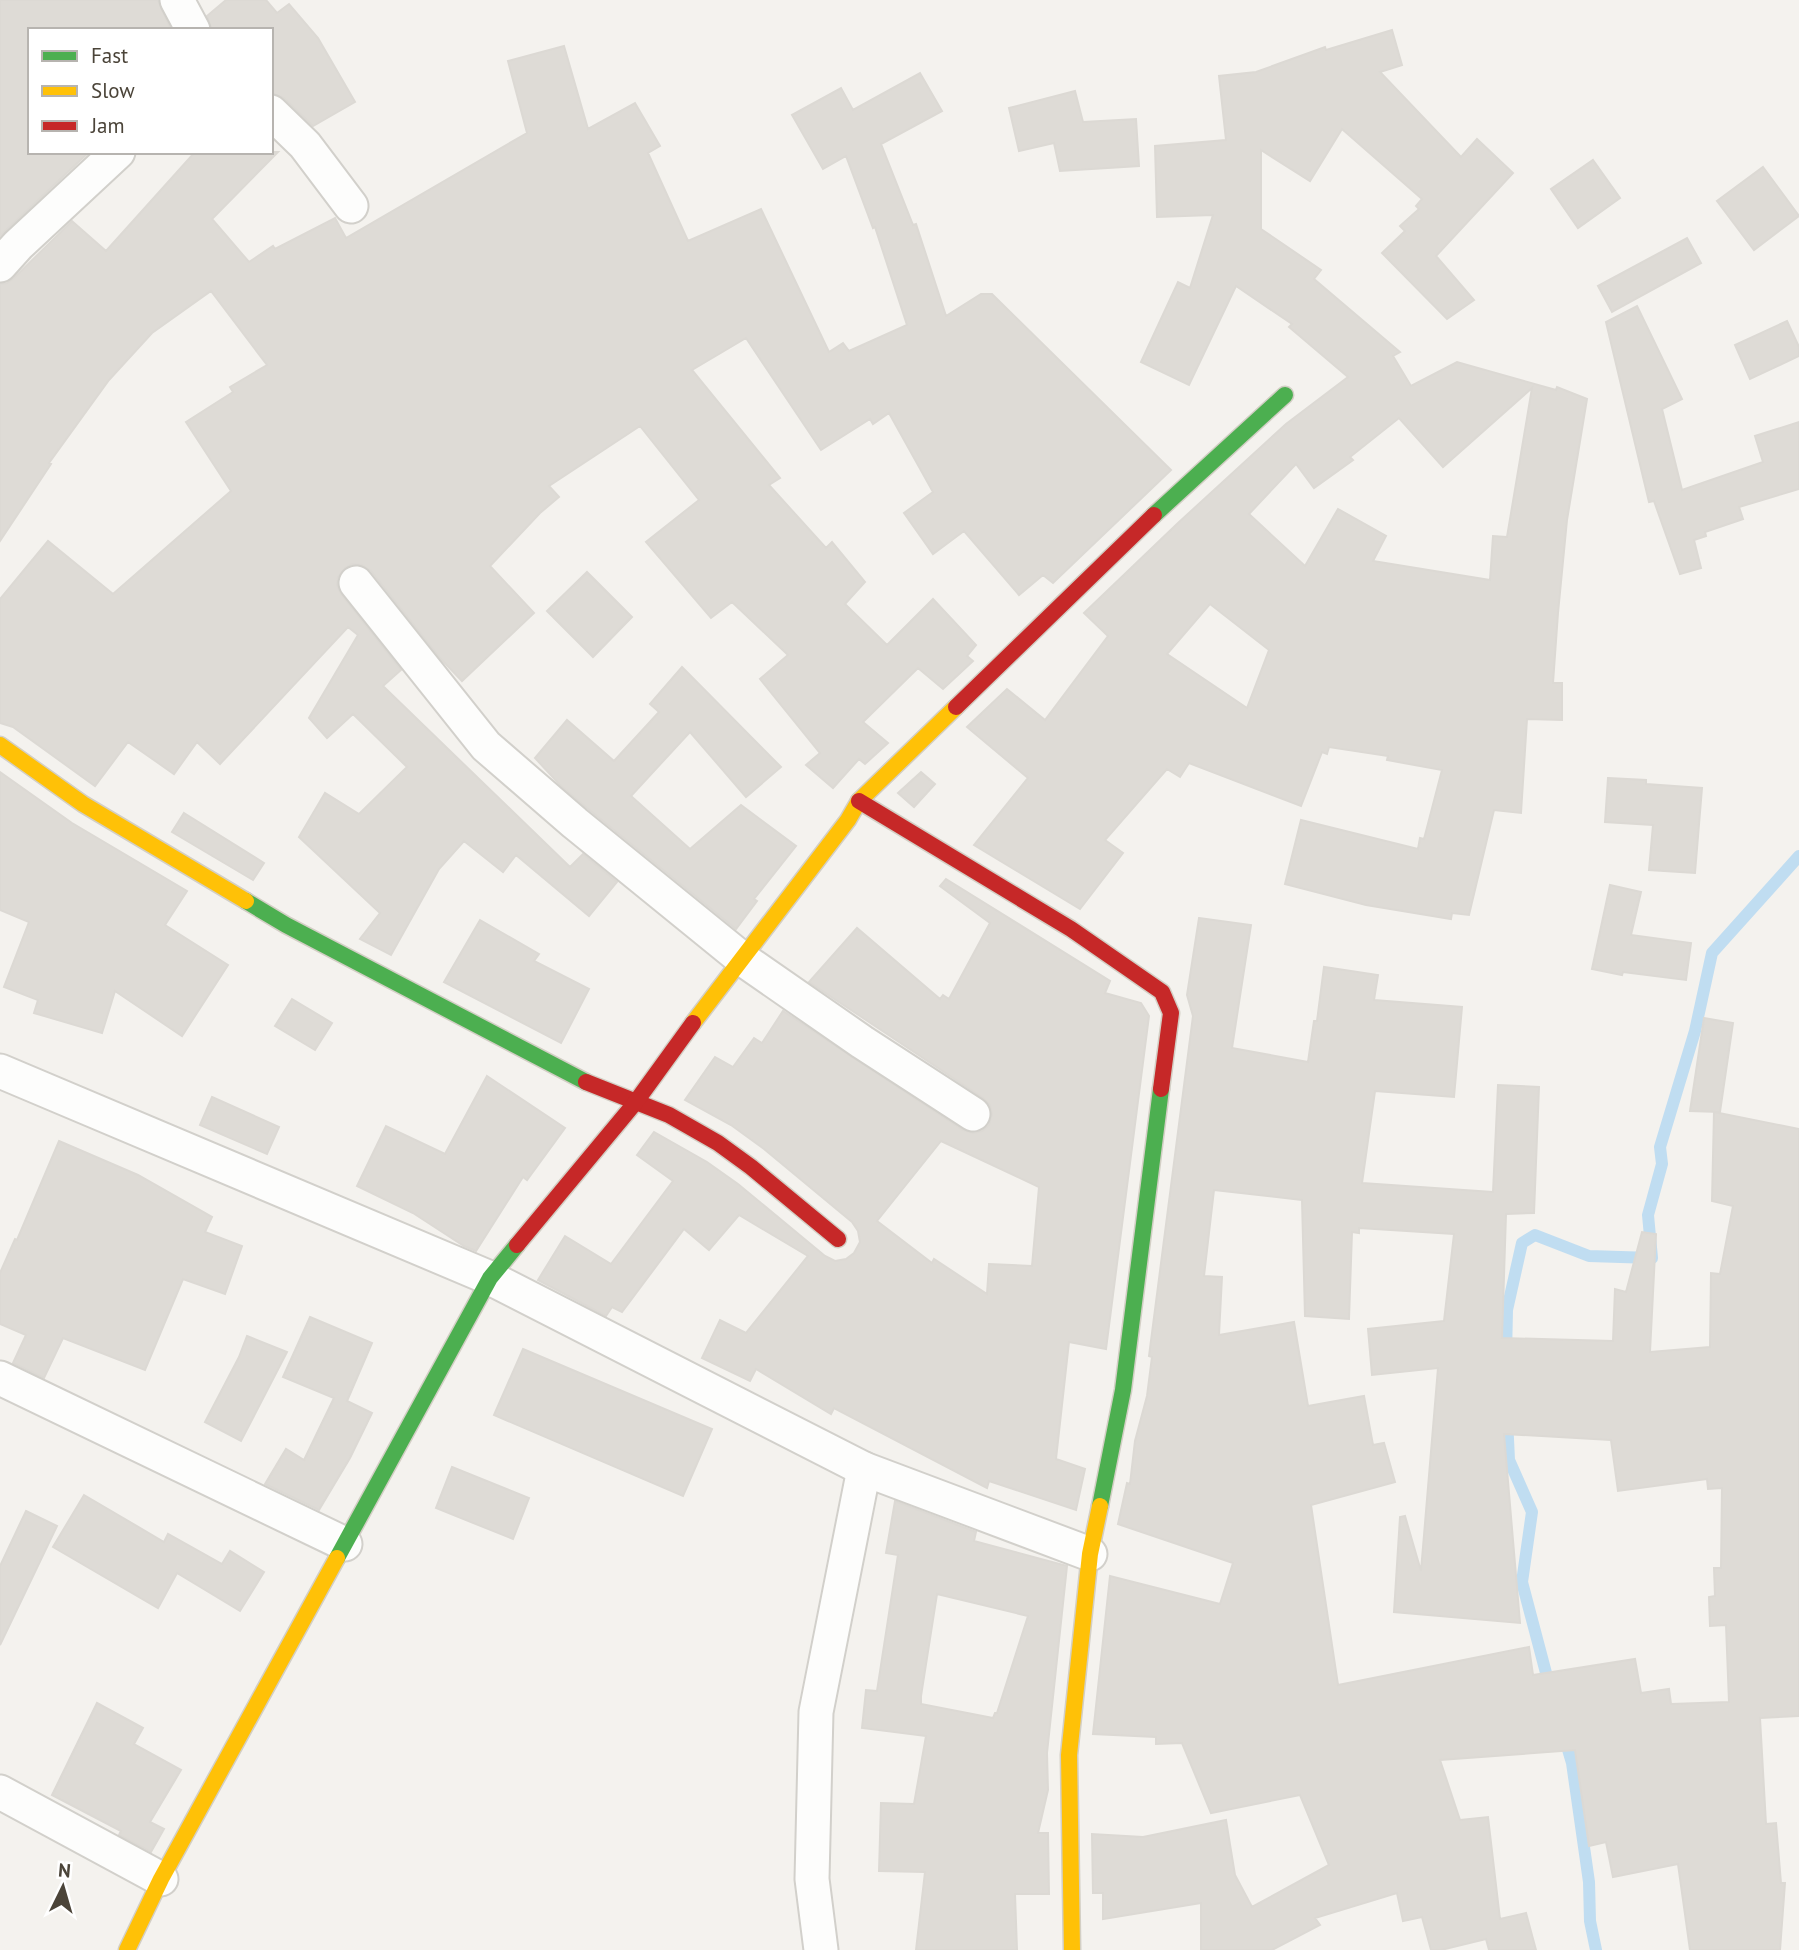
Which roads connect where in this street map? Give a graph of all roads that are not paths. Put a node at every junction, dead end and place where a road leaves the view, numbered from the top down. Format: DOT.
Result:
graph roads {
  1 [pos="177,0"];
  2 [pos="192,28"];
  3 [pos="273,114"];
  4 [pos="116,154"];
  5 [pos="351,206"];
  6 [pos="0,265"];
  7 [pos="1285,395"];
  8 [pos="356,583"];
  9 [pos="0,745"];
  10 [pos="859,801"];
  11 [pos="741,958"];
  12 [pos="0,1071"];
  13 [pos="635,1103"];
  14 [pos="973,1114"];
  15 [pos="838,1239"];
  16 [pos="490,1278"];
  17 [pos="0,1378"];
  18 [pos="864,1469"];
  19 [pos="345,1544"];
  20 [pos="1090,1554"];
  21 [pos="0,1792"];
  22 [pos="161,1879"];
  23 [pos="127,1950"];
  24 [pos="821,1950"];
  25 [pos="1072,1950"];
  1 -- 2 [label="street"];
  3 -- 5 [label="street"];
  4 -- 6 [label="street"];
  7 -- 10 [label="street"];
  8 -- 11 [label="street"];
  9 -- 13 [label="street"];
  10 -- 11 [label="street"];
  10 -- 20 [label="street"];
  11 -- 13 [label="street"];
  11 -- 14 [label="street"];
  12 -- 16 [label="street"];
  13 -- 15 [label="street"];
  13 -- 16 [label="street"];
  16 -- 18 [label="street"];
  16 -- 19 [label="street"];
  17 -- 19 [label="street"];
  18 -- 20 [label="street"];
  18 -- 24 [label="street"];
  19 -- 22 [label="street"];
  20 -- 25 [label="street"];
  21 -- 22 [label="street"];
  22 -- 23 [label="street"];
}
